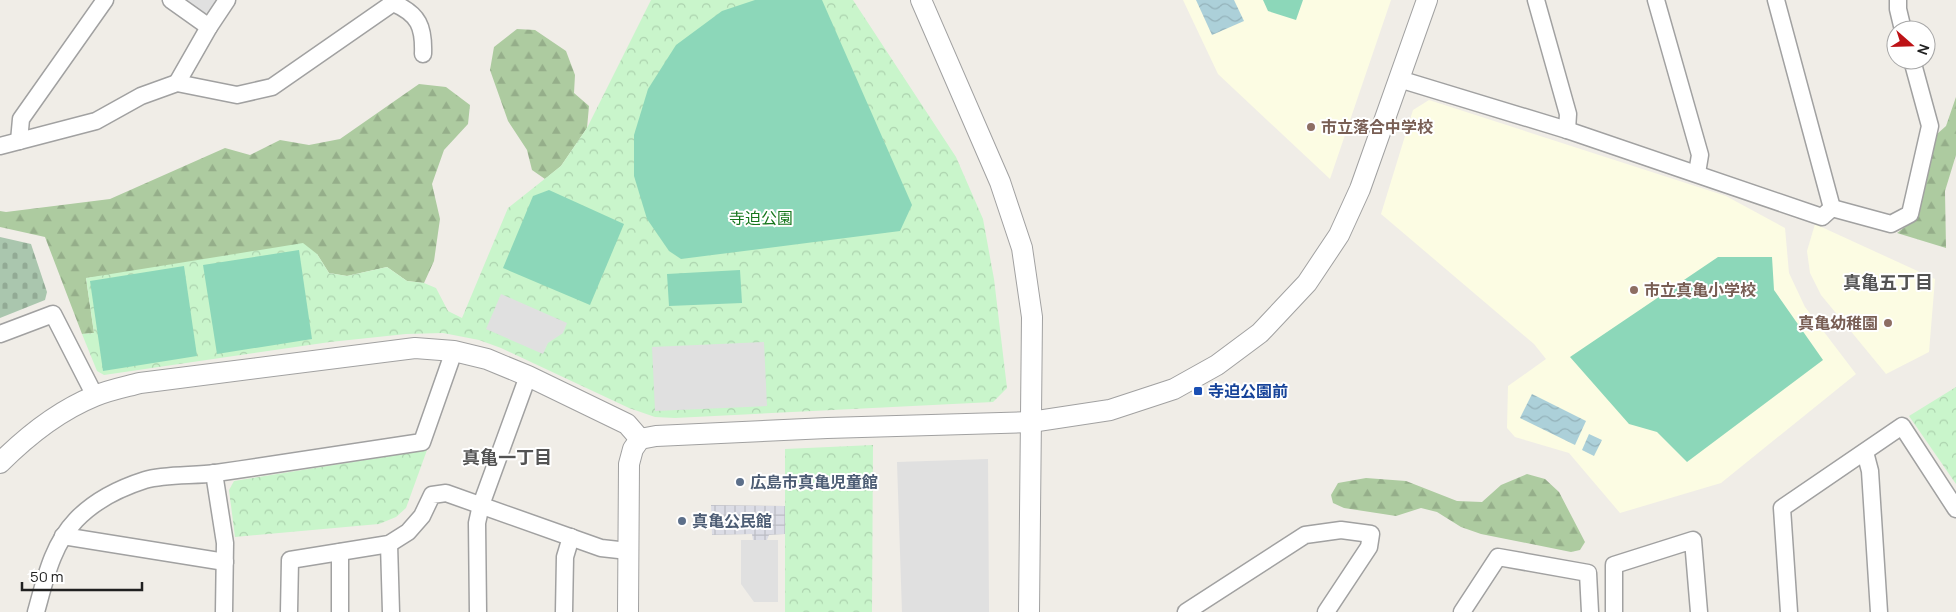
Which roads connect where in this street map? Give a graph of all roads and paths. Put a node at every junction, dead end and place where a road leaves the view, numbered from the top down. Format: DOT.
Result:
graph roads {
  1 [pos="105,0"];
  2 [pos="171,0"];
  3 [pos="227,0"];
  4 [pos="921,0"];
  5 [pos="1427,0"];
  6 [pos="1536,0"];
  7 [pos="1656,0"];
  8 [pos="1776,0"];
  9 [pos="1898,0"];
  10 [pos="394,1"];
  11 [pos="1901,20"];
  12 [pos="209,27"];
  13 [pos="423,54"];
  14 [pos="1915,70"];
  15 [pos="1399,79"];
  16 [pos="177,83"];
  17 [pos="1567,130"];
  18 [pos="18,141"];
  19 [pos="0,146"];
  20 [pos="1697,174"];
  21 [pos="1832,208"];
  22 [pos="0,334"];
  23 [pos="454,351"];
  24 [pos="528,376"];
  25 [pos="95,396"];
  26 [pos="1031,422"];
  27 [pos="640,439"];
  28 [pos="1866,452"];
  29 [pos="0,463"];
  30 [pos="214,473"];
  31 [pos="481,505"];
  32 [pos="1956,509"];
  33 [pos="63,536"];
  34 [pos="571,537"];
  35 [pos="389,544"];
  36 [pos="628,551"];
  37 [pos="340,552"];
  38 [pos="225,562"];
  39 [pos="36,612"];
  40 [pos="224,612"];
  41 [pos="289,612"];
  42 [pos="340,612"];
  43 [pos="391,612"];
  44 [pos="478,612"];
  45 [pos="564,612"];
  46 [pos="628,612"];
  47 [pos="1029,612"];
  48 [pos="1186,612"];
  49 [pos="1326,612"];
  50 [pos="1462,612"];
  51 [pos="1590,612"];
  52 [pos="1614,612"];
  53 [pos="1699,612"];
  54 [pos="1788,612"];
  55 [pos="1879,612"];
  1 -- 18 [label="street"];
  2 -- 12 [label="street"];
  3 -- 12 [label="street"];
  4 -- 26 [label="street"];
  5 -- 15 [label="street"];
  6 -- 17 [label="street"];
  7 -- 20 [label="street"];
  8 -- 21 [label="street"];
  9 -- 11 [label="street"];
  10 -- 13 [label="street"];
  10 -- 16 [label="street"];
  12 -- 16 [label="street"];
  14 -- 21 [label="street"];
  15 -- 17 [label="street"];
  15 -- 26 [label="street"];
  16 -- 18 [label="street"];
  17 -- 20 [label="street"];
  18 -- 19 [label="street"];
  20 -- 21 [label="street"];
  22 -- 25 [label="street"];
  23 -- 24 [label="street"];
  23 -- 25 [label="street"];
  23 -- 30 [label="street"];
  24 -- 27 [label="street"];
  24 -- 31 [label="street"];
  25 -- 29 [label="street"];
  26 -- 27 [label="street"];
  26 -- 47 [label="street"];
  27 -- 36 [label="street"];
  28 -- 32 [label="street"];
  28 -- 54 [label="street"];
  28 -- 55 [label="street"];
  30 -- 33 [label="street"];
  30 -- 38 [label="street"];
  31 -- 34 [label="street"];
  31 -- 35 [label="street"];
  31 -- 44 [label="street"];
  33 -- 38 [label="street"];
  33 -- 39 [label="street"];
  34 -- 36 [label="street"];
  34 -- 45 [label="street"];
  35 -- 37 [label="street"];
  35 -- 43 [label="street"];
  36 -- 46 [label="street"];
  37 -- 41 [label="street"];
  37 -- 42 [label="street"];
  38 -- 40 [label="street"];
  48 -- 49 [label="street"];
  50 -- 51 [label="street"];
  52 -- 53 [label="street"];
}
